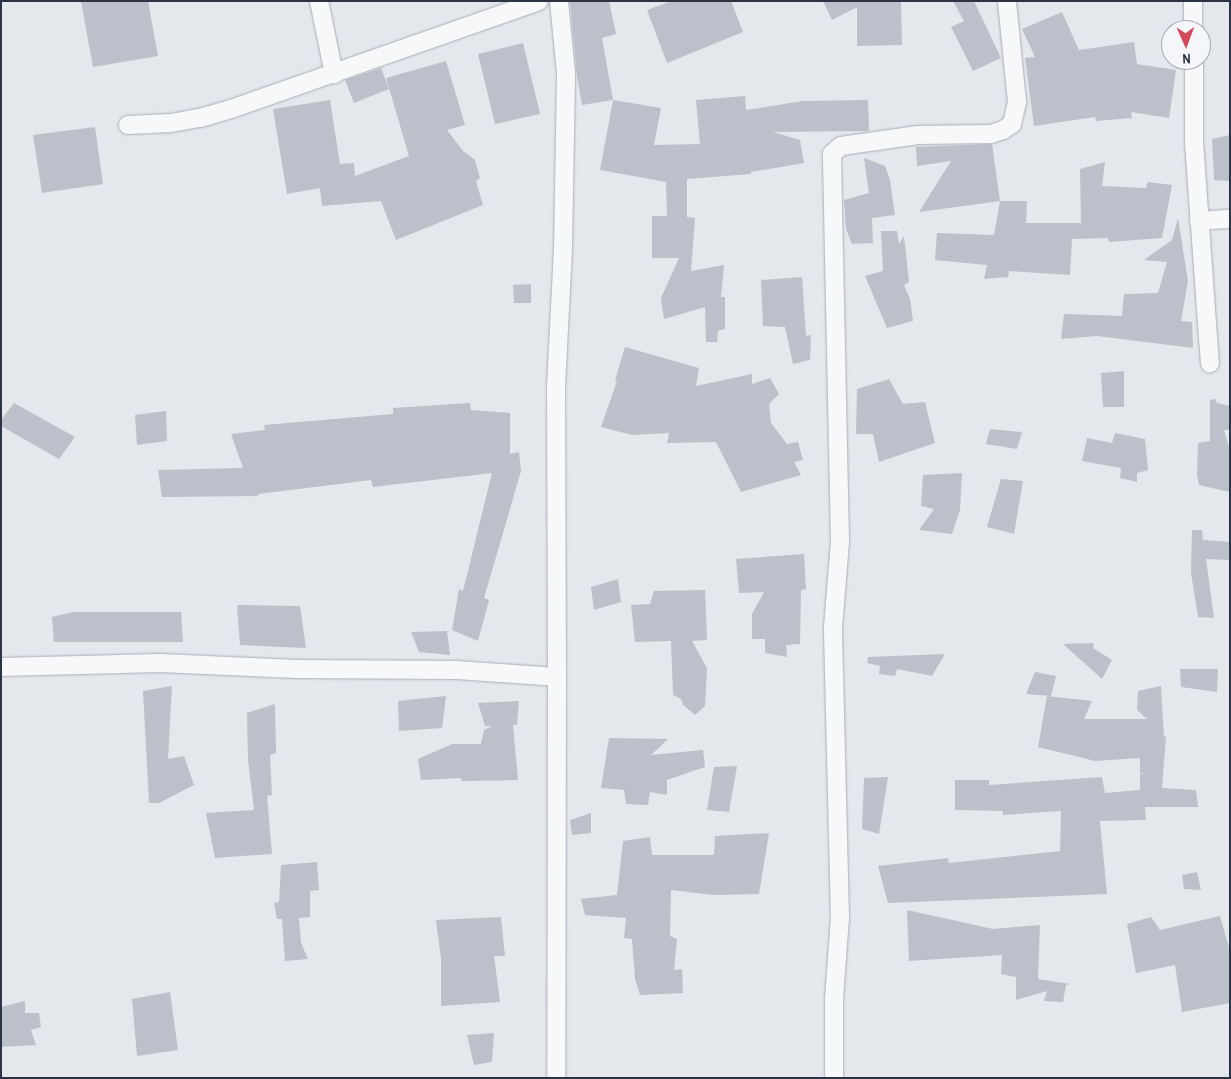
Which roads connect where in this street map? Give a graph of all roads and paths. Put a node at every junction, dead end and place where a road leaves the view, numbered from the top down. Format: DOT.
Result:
graph roads {
  1 [pos="319,1"];
  2 [pos="539,1"];
  3 [pos="559,1"];
  4 [pos="1007,1"];
  5 [pos="1193,1"];
  6 [pos="1194,20"];
  7 [pos="1194,70"];
  8 [pos="334,74"];
  9 [pos="128,125"];
  10 [pos="1230,219"];
  11 [pos="1199,221"];
  12 [pos="1210,363"];
  13 [pos="1,667"];
  14 [pos="556,677"];
  15 [pos="556,1078"];
  16 [pos="834,1078"];
  1 -- 8 [label="street"];
  2 -- 8 [label="street"];
  3 -- 14 [label="street"];
  4 -- 16 [label="street"];
  5 -- 6 [label="street"];
  7 -- 11 [label="street"];
  8 -- 9 [label="street"];
  10 -- 11 [label="street"];
  11 -- 12 [label="street"];
  13 -- 14 [label="street"];
  14 -- 15 [label="street"];
}
